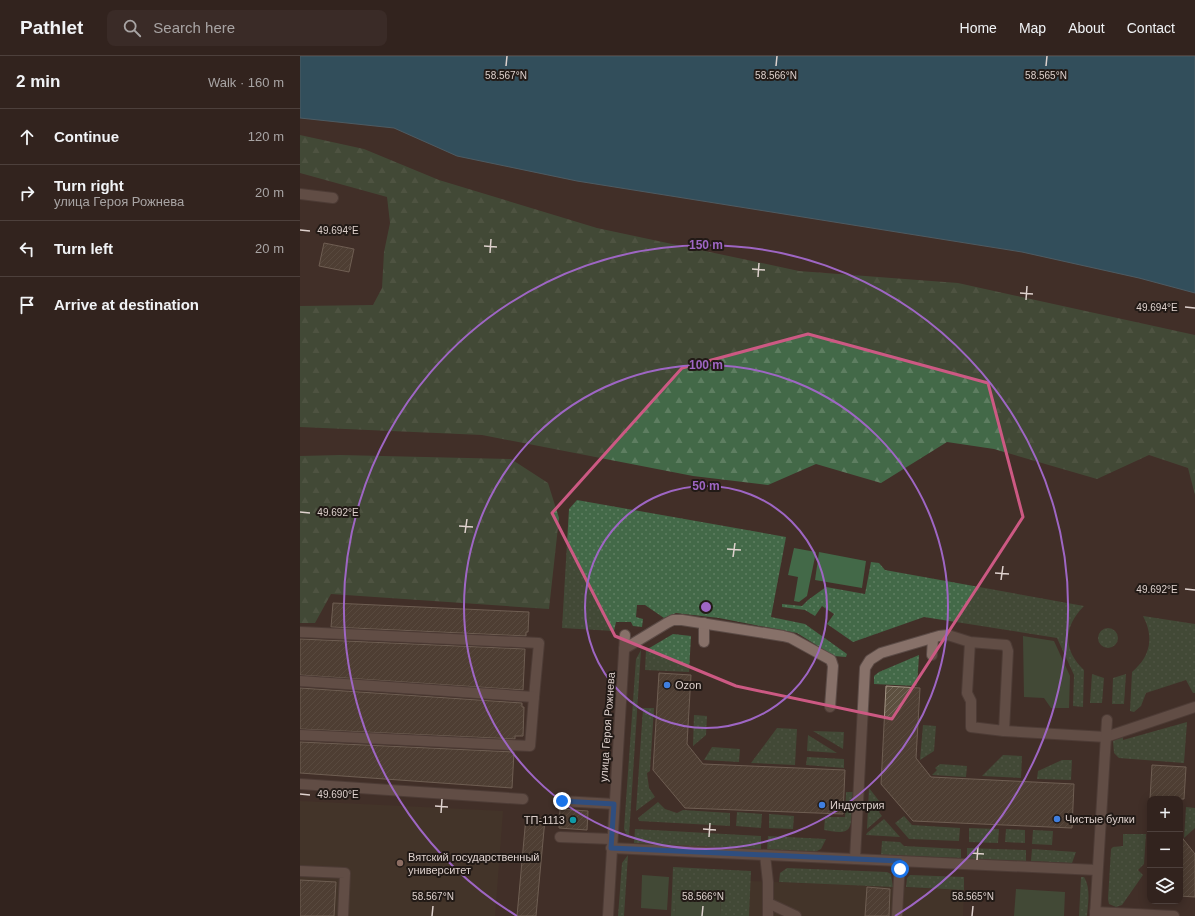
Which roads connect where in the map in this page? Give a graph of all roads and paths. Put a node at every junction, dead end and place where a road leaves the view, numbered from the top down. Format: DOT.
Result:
graph roads {
  1 [pos="300,194"];
  2 [pos="333,198"];
  3 [pos="704,623"];
  4 [pos="300,632"];
  5 [pos="625,635"];
  6 [pos="933,638"];
  7 [pos="704,642"];
  8 [pos="970,642"];
  9 [pos="624,649"];
  10 [pos="932,655"];
  11 [pos="300,681"];
  12 [pos="534,697"];
  13 [pos="830,707"];
  14 [pos="1195,707"];
  15 [pos="1107,720"];
  16 [pos="1004,731"];
  17 [pos="300,735"];
  18 [pos="1106,737"];
  19 [pos="300,784"];
  20 [pos="523,799"];
  21 [pos="562,801"];
  22 [pos="614,804"];
  23 [pos="560,836"];
  24 [pos="612,844"];
  25 [pos="765,855"];
  26 [pos="855,859"];
  27 [pos="900,861"];
  28 [pos="300,870"];
  29 [pos="1097,870"];
  30 [pos="768,903"];
  31 [pos="1095,914"];
  32 [pos="343,916"];
  33 [pos="608,916"];
  34 [pos="768,916"];
  35 [pos="796,916"];
  36 [pos="897,916"];
  37 [pos="1174,916"];
  1 -- 2 [label="street"];
  3 -- 7 [label="street"];
  3 -- 9 [label="street"];
  3 -- 13 [label="street"];
  4 -- 12 [label="street"];
  5 -- 9 [label="street, улица Героя Рожнева"];
  6 -- 8 [label="street"];
  6 -- 10 [label="street"];
  6 -- 26 [label="street"];
  8 -- 16 [label="street"];
  8 -- 16 [label="street"];
  9 -- 22 [label="street, улица Героя Рожнева"];
  11 -- 12 [label="street"];
  12 -- 17 [label="street"];
  14 -- 18 [label="street"];
  15 -- 18 [label="street"];
  16 -- 18 [label="street"];
  18 -- 29 [label="street"];
  19 -- 20 [label="street"];
  21 -- 22 [label="street"];
  22 -- 24 [label="street, улица Героя Рожнева"];
  23 -- 24 [label="street"];
  24 -- 25 [label="street"];
  24 -- 33 [label="street, улица Героя Рожнева"];
  25 -- 26 [label="street"];
  25 -- 30 [label="street"];
  26 -- 27 [label="street"];
  27 -- 29 [label="street"];
  27 -- 36 [label="street"];
  28 -- 32 [label="street"];
  29 -- 31 [label="street"];
  30 -- 34 [label="street"];
  30 -- 35 [label="street"];
  31 -- 37 [label="street"];
}
